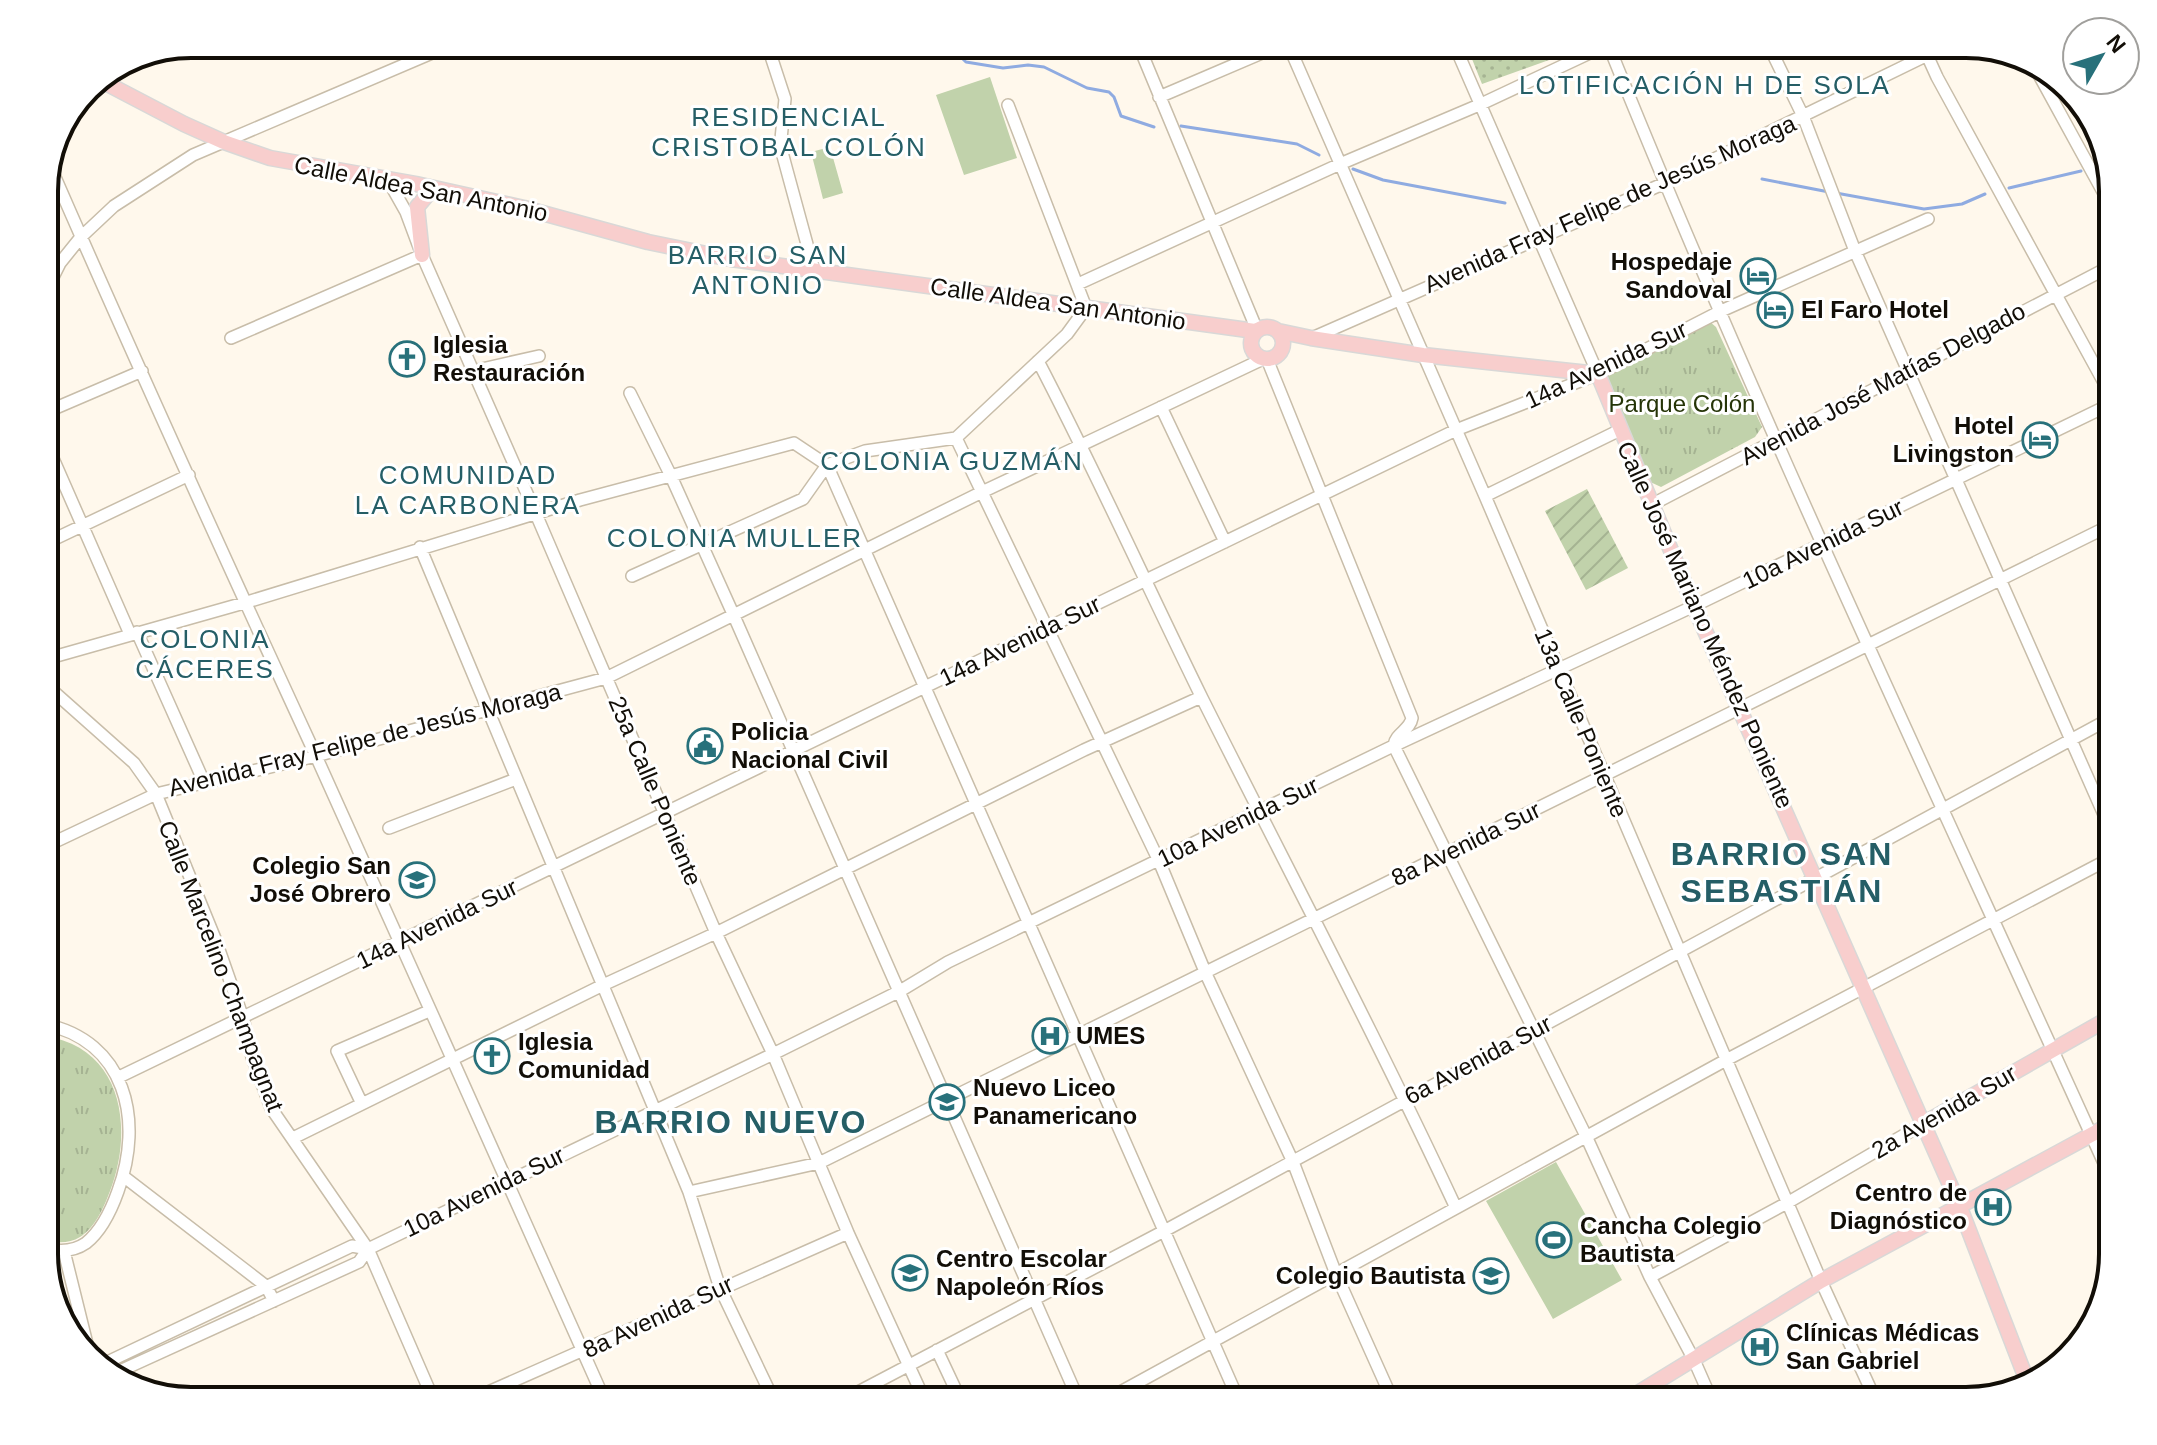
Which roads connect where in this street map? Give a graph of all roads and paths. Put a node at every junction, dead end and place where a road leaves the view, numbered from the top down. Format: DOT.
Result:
graph roads {
  1 [pos="420,58"];
  2 [pos="772,58"];
  3 [pos="1144,58"];
  4 [pos="1252,58"];
  5 [pos="1291,58"];
  6 [pos="1460,58"];
  7 [pos="1579,58"];
  8 [pos="1615,58"];
  9 [pos="1775,58"];
  10 [pos="1909,58"];
  11 [pos="1928,58"];
  12 [pos="2043,82"];
  13 [pos="111,85"];
  14 [pos="1159,97"];
  15 [pos="1008,105"];
  16 [pos="1479,105"];
  17 [pos="1803,116"];
  18 [pos="224,142"];
  19 [pos="1340,164"];
  20 [pos="388,180"];
  21 [pos="1665,183"];
  22 [pos="2099,184"];
  23 [pos="58,185"];
  24 [pos="444,190"];
  25 [pos="1928,219"];
  26 [pos="1213,223"];
  27 [pos="81,237"];
  28 [pos="1540,237"];
  29 [pos="1855,251"];
  30 [pos="422,255"];
  31 [pos="58,267"];
  32 [pos="814,270"];
  33 [pos="2099,272"];
  34 [pos="1078,284"];
  35 [pos="2056,294"];
  36 [pos="1398,299"];
  37 [pos="1086,308"];
  38 [pos="1721,311"];
  39 [pos="1278,331"];
  40 [pos="231,338"];
  41 [pos="1311,338"];
  42 [pos="1259,349"];
  43 [pos="1423,355"];
  44 [pos="539,356"];
  45 [pos="1038,361"];
  46 [pos="142,371"];
  47 [pos="473,371"];
  48 [pos="1908,371"];
  49 [pos="1598,374"];
  50 [pos="2099,375"];
  51 [pos="630,393"];
  52 [pos="58,407"];
  53 [pos="1161,407"];
  54 [pos="2099,408"];
  55 [pos="1456,430"];
  56 [pos="1620,430"];
  57 [pos="956,438"];
  58 [pos="1777,440"];
  59 [pos="1082,446"];
  60 [pos="827,465"];
  61 [pos="58,468"];
  62 [pos="670,474"];
  63 [pos="189,475"];
  64 [pos="1956,480"];
  65 [pos="982,492"];
  66 [pos="1322,495"];
  67 [pos="1485,496"];
  68 [pos="1653,504"];
  69 [pos="536,514"];
  70 [pos="84,525"];
  71 [pos="2099,531"];
  72 [pos="58,537"];
  73 [pos="1225,542"];
  74 [pos="1823,544"];
  75 [pos="702,545"];
  76 [pos="420,547"];
  77 [pos="865,550"];
  78 [pos="632,576"];
  79 [pos="2002,579"];
  80 [pos="1146,580"];
  81 [pos="244,603"];
  82 [pos="1694,606"];
  83 [pos="734,616"];
  84 [pos="1047,628"];
  85 [pos="134,633"];
  86 [pos="1867,645"];
  87 [pos="58,656"];
  88 [pos="1558,669"];
  89 [pos="606,678"];
  90 [pos="924,687"];
  91 [pos="58,695"];
  92 [pos="1201,697"];
  93 [pos="1741,709"];
  94 [pos="487,710"];
  95 [pos="2099,724"];
  96 [pos="2071,739"];
  97 [pos="1102,742"];
  98 [pos="1394,746"];
  99 [pos="793,751"];
  100 [pos="316,756"];
  101 [pos="1604,776"];
  102 [pos="516,779"];
  103 [pos="204,782"];
  104 [pos="156,794"];
  105 [pos="976,803"];
  106 [pos="2099,803"];
  107 [pos="1942,810"];
  108 [pos="1260,811"];
  109 [pos="665,814"];
  110 [pos="389,828"];
  111 [pos="58,840"];
  112 [pos="1447,854"];
  113 [pos="1159,861"];
  114 [pos="2099,864"];
  115 [pos="554,868"];
  116 [pos="845,869"];
  117 [pos="1816,878"];
  118 [pos="1992,919"];
  119 [pos="1313,920"];
  120 [pos="1029,923"];
  121 [pos="716,933"];
  122 [pos="399,943"];
  123 [pos="1680,952"];
  124 [pos="1206,974"];
  125 [pos="603,985"];
  126 [pos="1863,987"];
  127 [pos="900,991"];
  128 [pos="429,1011"];
  129 [pos="243,1018"];
  130 [pos="2099,1024"];
  131 [pos="58,1028"];
  132 [pos="1534,1030"];
  133 [pos="1079,1036"];
  134 [pos="2052,1050"];
  135 [pos="773,1054"];
  136 [pos="451,1060"];
  137 [pos="1726,1060"];
  138 [pos="119,1077"];
  139 [pos="1405,1099"];
  140 [pos="947,1102"];
  141 [pos="362,1104"];
  142 [pos="655,1109"];
  143 [pos="1923,1124"];
  144 [pos="2099,1131"];
  145 [pos="2092,1135"];
  146 [pos="1586,1136"];
  147 [pos="293,1138"];
  148 [pos="2099,1151"];
  149 [pos="1293,1162"];
  150 [pos="819,1163"];
  151 [pos="123,1176"];
  152 [pos="505,1182"];
  153 [pos="689,1192"];
  154 [pos="1787,1203"];
  155 [pos="1959,1205"];
  156 [pos="1456,1208"];
  157 [pos="1164,1231"];
  158 [pos="848,1233"];
  159 [pos="368,1249"];
  160 [pos="58,1250"];
  161 [pos="63,1251"];
  162 [pos="58,1252"];
  163 [pos="1336,1274"];
  164 [pos="1650,1277"];
  165 [pos="1821,1281"];
  166 [pos="266,1286"];
  167 [pos="720,1288"];
  168 [pos="1034,1300"];
  169 [pos="274,1301"];
  170 [pos="206,1314"];
  171 [pos="213,1328"];
  172 [pos="84,1334"];
  173 [pos="1213,1341"];
  174 [pos="937,1350"];
  175 [pos="583,1352"];
  176 [pos="111,1360"];
  177 [pos="1694,1360"];
  178 [pos="909,1364"];
  179 [pos="124,1369"];
  180 [pos="2024,1373"];
  181 [pos="428,1387"];
  182 [pos="501,1387"];
  183 [pos="599,1387"];
  184 [pos="767,1387"];
  185 [pos="867,1387"];
  186 [pos="919,1387"];
  187 [pos="954,1387"];
  188 [pos="1073,1387"];
  189 [pos="1129,1387"];
  190 [pos="1233,1387"];
  191 [pos="1383,1387"];
  192 [pos="1649,1387"];
  193 [pos="1706,1387"];
  194 [pos="1870,1387"];
  1 -- 18 [label="street"];
  2 -- 32 [label="street"];
  3 -- 14 [label="street"];
  4 -- 14 [label="street"];
  5 -- 19 [label="street, 13a Calle Poniente"];
  6 -- 16 [label="street, Calle José Mariano Méndez Poniente"];
  7 -- 16 [label="street"];
  8 -- 21 [label="street"];
  9 -- 17 [label="street"];
  10 -- 17 [label="street, Avenida Fray Felipe de Jesús Moraga"];
  11 -- 35 [label="street"];
  12 -- 22 [label="street"];
  13 -- 18 [label="main road, Calle Aldea San Antonio"];
  14 -- 26 [label="street"];
  15 -- 34 [label="street"];
  16 -- 19 [label="street"];
  16 -- 28 [label="street, Calle José Mariano Méndez Poniente"];
  17 -- 21 [label="street, Avenida Fray Felipe de Jesús Moraga"];
  17 -- 29 [label="street"];
  18 -- 20 [label="main road, Calle Aldea San Antonio"];
  18 -- 27 [label="street"];
  19 -- 26 [label="street"];
  19 -- 36 [label="street, 13a Calle Poniente"];
  20 -- 24 [label="main road, Calle Aldea San Antonio"];
  20 -- 30 [label="street, 25a Calle Poniente"];
  21 -- 28 [label="street, Avenida Fray Felipe de Jesús Moraga"];
  21 -- 38 [label="street"];
  23 -- 27 [label="street"];
  24 -- 30 [label="main road"];
  24 -- 32 [label="main road, Calle Aldea San Antonio"];
  25 -- 29 [label="street, 14a Avenida Sur"];
  26 -- 34 [label="street"];
  26 -- 42 [label="street"];
  27 -- 31 [label="street"];
  27 -- 46 [label="street"];
  28 -- 36 [label="street, Avenida Fray Felipe de Jesús Moraga"];
  28 -- 49 [label="street, Calle José Mariano Méndez Poniente"];
  29 -- 38 [label="street, 14a Avenida Sur"];
  29 -- 48 [label="street"];
  30 -- 40 [label="street"];
  30 -- 47 [label="street, 25a Calle Poniente"];
  32 -- 37 [label="main road, Calle Aldea San Antonio"];
  33 -- 35 [label="street, Avenida José Matías Delgado"];
  34 -- 37 [label="street"];
  35 -- 48 [label="street, Avenida José Matías Delgado"];
  35 -- 50 [label="street"];
  36 -- 41 [label="street, Avenida Fray Felipe de Jesús Moraga"];
  36 -- 43 [label="street, 13a Calle Poniente"];
  37 -- 42 [label="main road, Calle Aldea San Antonio"];
  37 -- 45 [label="street"];
  38 -- 49 [label="street, 14a Avenida Sur"];
  38 -- 58 [label="street"];
  39 -- 41 [label="main road"];
  39 -- 42 [label="main road, Calle Aldea San Antonio"];
  39 -- 42 [label="main road"];
  41 -- 42 [label="main road"];
  41 -- 43 [label="main road"];
  42 -- 53 [label="street, Avenida Fray Felipe de Jesús Moraga"];
  42 -- 66 [label="street"];
  43 -- 49 [label="main road"];
  43 -- 55 [label="street, 13a Calle Poniente"];
  44 -- 47 [label="street"];
  45 -- 57 [label="street"];
  45 -- 59 [label="street"];
  46 -- 52 [label="street"];
  46 -- 63 [label="street"];
  47 -- 69 [label="street, 25a Calle Poniente"];
  48 -- 58 [label="street, Avenida José Matías Delgado"];
  48 -- 64 [label="street"];
  49 -- 55 [label="street, 14a Avenida Sur"];
  49 -- 56 [label="main road, Calle José Mariano Méndez Poniente"];
  51 -- 62 [label="street"];
  53 -- 59 [label="street, Avenida Fray Felipe de Jesús Moraga"];
  53 -- 73 [label="street"];
  54 -- 64 [label="street, 10a Avenida Sur"];
  55 -- 66 [label="street, 14a Avenida Sur"];
  55 -- 67 [label="street, 13a Calle Poniente"];
  56 -- 67 [label="street"];
  56 -- 68 [label="main road, Calle José Mariano Méndez Poniente"];
  57 -- 60 [label="street"];
  57 -- 65 [label="street"];
  58 -- 68 [label="street, Avenida José Matías Delgado"];
  58 -- 74 [label="street"];
  59 -- 65 [label="street, Avenida Fray Felipe de Jesús Moraga"];
  59 -- 80 [label="street"];
  60 -- 62 [label="street"];
  60 -- 75 [label="street"];
  60 -- 77 [label="street"];
  61 -- 70 [label="street"];
  62 -- 69 [label="street"];
  62 -- 75 [label="street"];
  63 -- 70 [label="street"];
  63 -- 81 [label="street"];
  64 -- 74 [label="street, 10a Avenida Sur"];
  64 -- 79 [label="street"];
  65 -- 77 [label="street, Avenida Fray Felipe de Jesús Moraga"];
  65 -- 84 [label="street"];
  66 -- 73 [label="street, 14a Avenida Sur"];
  66 -- 98 [label="street"];
  67 -- 88 [label="street, 13a Calle Poniente"];
  68 -- 82 [label="main road, Calle José Mariano Méndez Poniente"];
  69 -- 76 [label="street"];
  69 -- 89 [label="street, 25a Calle Poniente"];
  70 -- 72 [label="street"];
  70 -- 85 [label="street"];
  71 -- 79 [label="street, 8a Avenida Sur"];
  73 -- 80 [label="street, 14a Avenida Sur"];
  74 -- 82 [label="street, 10a Avenida Sur"];
  74 -- 86 [label="street"];
  75 -- 78 [label="street"];
  75 -- 83 [label="street"];
  76 -- 81 [label="street"];
  76 -- 94 [label="street"];
  77 -- 83 [label="street, Avenida Fray Felipe de Jesús Moraga"];
  77 -- 90 [label="street"];
  79 -- 86 [label="street, 8a Avenida Sur"];
  79 -- 96 [label="street"];
  80 -- 84 [label="street, 14a Avenida Sur"];
  80 -- 92 [label="street"];
  81 -- 85 [label="street"];
  81 -- 100 [label="street"];
  82 -- 88 [label="street, 10a Avenida Sur"];
  82 -- 93 [label="main road, Calle José Mariano Méndez Poniente"];
  83 -- 89 [label="street, Avenida Fray Felipe de Jesús Moraga"];
  83 -- 99 [label="street"];
  84 -- 90 [label="street, 14a Avenida Sur"];
  84 -- 97 [label="street"];
  85 -- 87 [label="street"];
  85 -- 103 [label="street"];
  86 -- 93 [label="street, 8a Avenida Sur"];
  86 -- 107 [label="street"];
  88 -- 98 [label="street, 10a Avenida Sur"];
  88 -- 101 [label="street, 13a Calle Poniente"];
  89 -- 94 [label="street, Avenida Fray Felipe de Jesús Moraga"];
  89 -- 109 [label="street, 25a Calle Poniente"];
  90 -- 99 [label="street, 14a Avenida Sur"];
  90 -- 105 [label="street"];
  91 -- 104 [label="street, Calle Marcelino Champagnat"];
  92 -- 97 [label="street"];
  92 -- 108 [label="street"];
  93 -- 101 [label="street, 8a Avenida Sur"];
  93 -- 117 [label="main road, Calle José Mariano Méndez Poniente"];
  94 -- 100 [label="street, Avenida Fray Felipe de Jesús Moraga"];
  94 -- 102 [label="street"];
  95 -- 96 [label="street, 6a Avenida Sur"];
  96 -- 106 [label="street"];
  96 -- 107 [label="street, 6a Avenida Sur"];
  97 -- 105 [label="street"];
  97 -- 113 [label="street"];
  98 -- 108 [label="street, 10a Avenida Sur"];
  98 -- 112 [label="street"];
  99 -- 109 [label="street, 14a Avenida Sur"];
  99 -- 116 [label="street"];
  100 -- 103 [label="street, Avenida Fray Felipe de Jesús Moraga"];
  100 -- 122 [label="street"];
  101 -- 112 [label="street, 8a Avenida Sur"];
  101 -- 123 [label="street, 13a Calle Poniente"];
  102 -- 110 [label="street"];
  102 -- 115 [label="street"];
  103 -- 104 [label="street, Avenida Fray Felipe de Jesús Moraga"];
  104 -- 111 [label="street, Avenida Fray Felipe de Jesús Moraga"];
  104 -- 129 [label="street, Calle Marcelino Champagnat"];
  105 -- 116 [label="street"];
  105 -- 120 [label="street"];
  107 -- 117 [label="street, 6a Avenida Sur"];
  107 -- 118 [label="street"];
  108 -- 113 [label="street, 10a Avenida Sur"];
  108 -- 119 [label="street"];
  109 -- 115 [label="street, 14a Avenida Sur"];
  109 -- 121 [label="street, 25a Calle Poniente"];
  112 -- 119 [label="street, 8a Avenida Sur"];
  112 -- 132 [label="street"];
  113 -- 120 [label="street, 10a Avenida Sur"];
  113 -- 124 [label="street"];
  114 -- 118 [label="street"];
  115 -- 122 [label="street, 14a Avenida Sur"];
  115 -- 125 [label="street"];
  116 -- 121 [label="street"];
  116 -- 127 [label="street"];
  117 -- 123 [label="street, 6a Avenida Sur"];
  117 -- 126 [label="main road, Calle José Mariano Méndez Poniente"];
  118 -- 126 [label="street"];
  118 -- 134 [label="street"];
  119 -- 124 [label="street, 8a Avenida Sur"];
  119 -- 139 [label="street"];
  120 -- 127 [label="street, 10a Avenida Sur"];
  120 -- 133 [label="street"];
  121 -- 125 [label="street"];
  121 -- 135 [label="street, 25a Calle Poniente"];
  122 -- 128 [label="street"];
  122 -- 129 [label="street, 14a Avenida Sur"];
  123 -- 132 [label="street, 6a Avenida Sur"];
  123 -- 137 [label="street, 13a Calle Poniente"];
  124 -- 133 [label="street, 8a Avenida Sur"];
  124 -- 149 [label="street"];
  125 -- 136 [label="street"];
  125 -- 142 [label="street"];
  126 -- 137 [label="street"];
  126 -- 143 [label="main road, Calle José Mariano Méndez Poniente"];
  127 -- 135 [label="street, 10a Avenida Sur"];
  127 -- 140 [label="street"];
  128 -- 136 [label="street"];
  128 -- 141 [label="street"];
  129 -- 138 [label="street, 14a Avenida Sur"];
  129 -- 147 [label="street, Calle Marcelino Champagnat"];
  130 -- 134 [label="main road, 2a Avenida Sur"];
  131 -- 138 [label="street"];
  132 -- 139 [label="street, 6a Avenida Sur"];
  132 -- 146 [label="street"];
  133 -- 140 [label="street, 8a Avenida Sur"];
  133 -- 157 [label="street"];
  134 -- 143 [label="main road, 2a Avenida Sur"];
  134 -- 145 [label="street"];
  135 -- 142 [label="street, 10a Avenida Sur"];
  135 -- 150 [label="street, 25a Calle Poniente"];
  136 -- 141 [label="street"];
  136 -- 152 [label="street"];
  137 -- 146 [label="street"];
  137 -- 154 [label="street, 13a Calle Poniente"];
  138 -- 151 [label="street"];
  139 -- 149 [label="street, 6a Avenida Sur"];
  139 -- 156 [label="street"];
  140 -- 150 [label="street, 8a Avenida Sur"];
  140 -- 168 [label="street"];
  141 -- 147 [label="street"];
  142 -- 152 [label="street, 10a Avenida Sur"];
  142 -- 153 [label="street"];
  143 -- 154 [label="street, 2a Avenida Sur"];
  143 -- 155 [label="main road, Calle José Mariano Méndez Poniente"];
  144 -- 145 [label="main road"];
  145 -- 148 [label="street"];
  145 -- 155 [label="main road"];
  146 -- 156 [label="street"];
  146 -- 164 [label="street"];
  147 -- 159 [label="street, Calle Marcelino Champagnat"];
  149 -- 157 [label="street, 6a Avenida Sur"];
  149 -- 163 [label="street"];
  150 -- 153 [label="street, 8a Avenida Sur"];
  150 -- 158 [label="street, 25a Calle Poniente"];
  151 -- 161 [label="street"];
  151 -- 166 [label="street"];
  152 -- 159 [label="street, 10a Avenida Sur"];
  152 -- 175 [label="street"];
  153 -- 167 [label="street"];
  154 -- 164 [label="street, 2a Avenida Sur"];
  154 -- 165 [label="street, 13a Calle Poniente"];
  155 -- 165 [label="main road"];
  155 -- 180 [label="main road, Calle José Mariano Méndez Poniente"];
  156 -- 163 [label="street"];
  157 -- 168 [label="street, 6a Avenida Sur"];
  157 -- 173 [label="street"];
  158 -- 167 [label="street, 8a Avenida Sur"];
  158 -- 178 [label="street, 25a Calle Poniente"];
  159 -- 166 [label="street"];
  159 -- 169 [label="street"];
  159 -- 181 [label="street, Calle Marcelino Champagnat"];
  160 -- 161 [label="street"];
  161 -- 162 [label="street"];
  161 -- 172 [label="street"];
  163 -- 173 [label="street"];
  163 -- 191 [label="street"];
  164 -- 177 [label="street"];
  165 -- 177 [label="main road"];
  165 -- 194 [label="street, 13a Calle Poniente"];
  166 -- 169 [label="street"];
  166 -- 170 [label="street"];
  167 -- 175 [label="street, 8a Avenida Sur"];
  167 -- 184 [label="street"];
  168 -- 174 [label="street, 6a Avenida Sur"];
  168 -- 188 [label="street"];
  169 -- 171 [label="street"];
  170 -- 171 [label="street"];
  170 -- 176 [label="street"];
  171 -- 179 [label="street"];
  173 -- 189 [label="street"];
  173 -- 190 [label="street"];
  174 -- 178 [label="street, 6a Avenida Sur"];
  174 -- 187 [label="street"];
  175 -- 182 [label="street, 8a Avenida Sur"];
  175 -- 183 [label="street"];
  177 -- 192 [label="main road"];
  177 -- 193 [label="street"];
  178 -- 185 [label="street, 6a Avenida Sur"];
  178 -- 186 [label="street, 25a Calle Poniente"];
}
